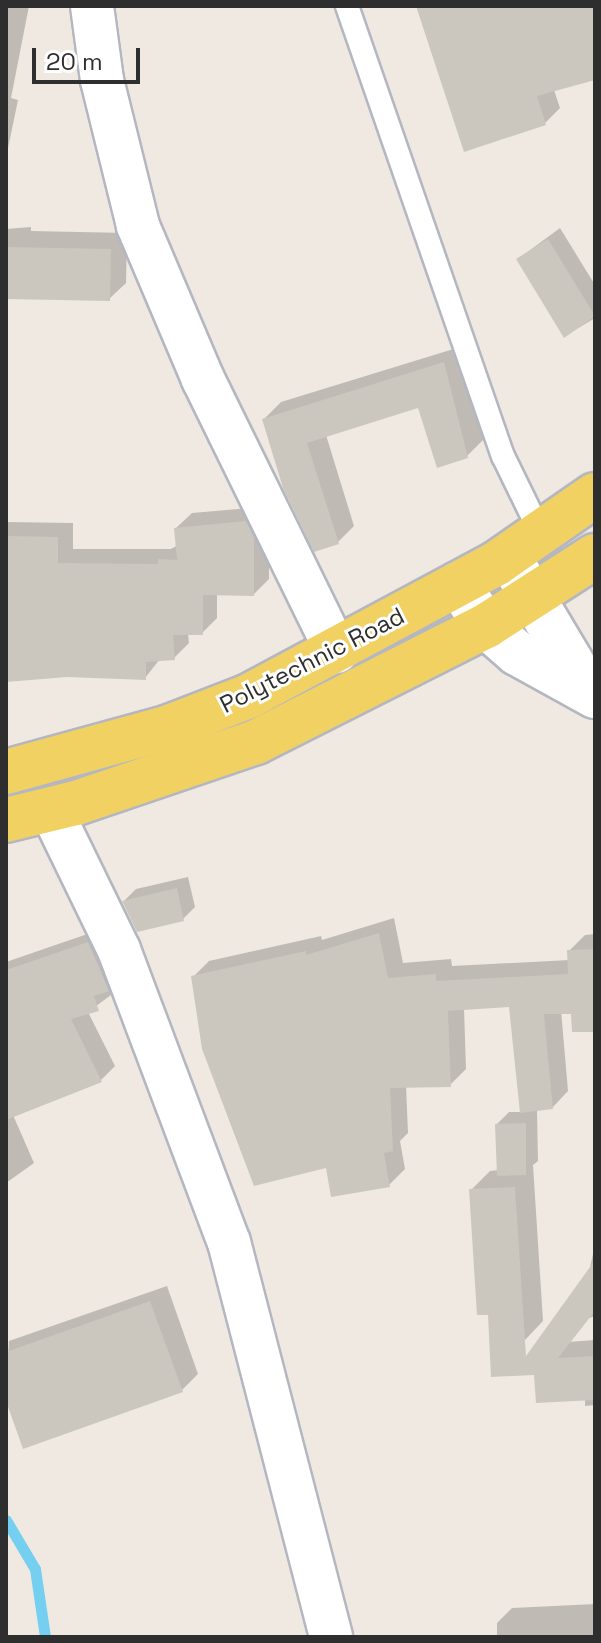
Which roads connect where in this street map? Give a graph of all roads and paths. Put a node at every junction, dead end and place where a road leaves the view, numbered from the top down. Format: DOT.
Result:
graph roads {
  1 [pos="92,6"];
  2 [pos="347,6"];
  3 [pos="595,495"];
  4 [pos="524,545"];
  5 [pos="595,556"];
  6 [pos="458,584"];
  7 [pos="534,597"];
  8 [pos="486,626"];
  9 [pos="337,652"];
  10 [pos="592,693"];
  11 [pos="6,772"];
  12 [pos="51,810"];
  13 [pos="6,820"];
  14 [pos="331,1637"];
  1 -- 9 [label="street"];
  2 -- 4 [label="lane"];
  3 -- 4 [label="main road, Polytechnic Road"];
  4 -- 6 [label="main road, Polytechnic Road"];
  4 -- 7 [label="main road"];
  5 -- 7 [label="main road, Polytechnic Road"];
  6 -- 8 [label="main road"];
  6 -- 9 [label="main road, Polytechnic Road"];
  7 -- 8 [label="main road, Polytechnic Road"];
  7 -- 10 [label="main road"];
  8 -- 10 [label="main road"];
  8 -- 12 [label="main road, Polytechnic Road"];
  9 -- 11 [label="main road, Polytechnic Road"];
  12 -- 13 [label="main road, Polytechnic Road"];
  12 -- 14 [label="street"];
}
